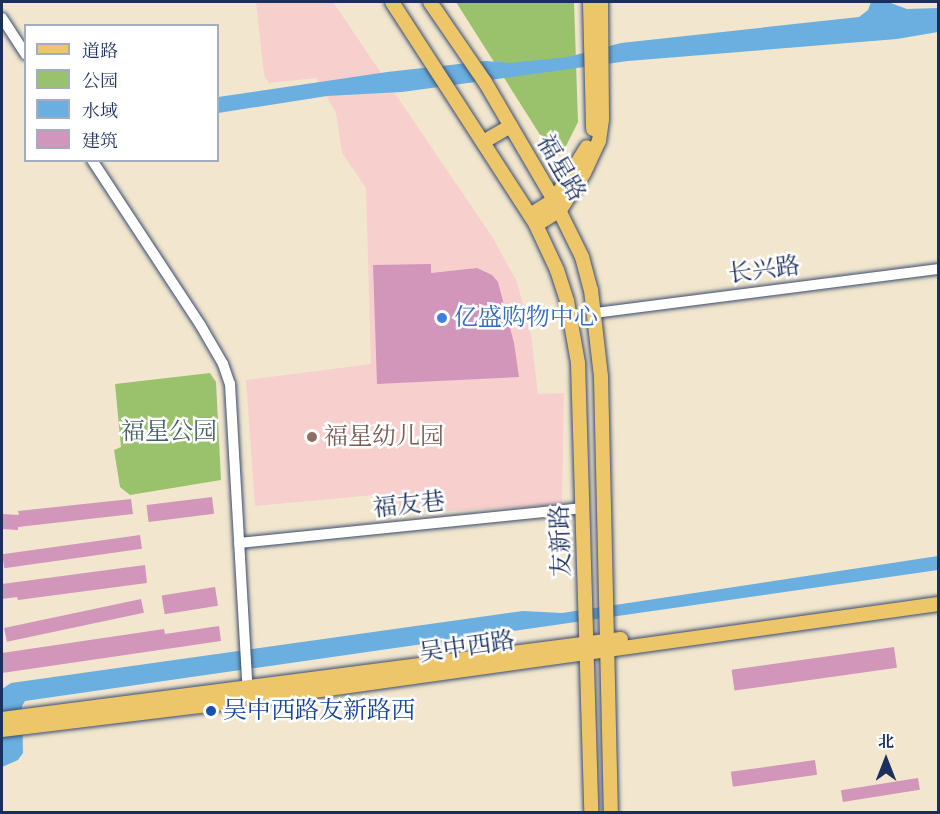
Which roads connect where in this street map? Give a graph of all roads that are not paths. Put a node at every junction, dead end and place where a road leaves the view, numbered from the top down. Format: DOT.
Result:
graph roads {
  1 [pos="392,2"];
  2 [pos="430,2"];
  3 [pos="590,2"];
  4 [pos="601,2"];
  5 [pos="2,18"];
  6 [pos="597,39"];
  7 [pos="24,53"];
  8 [pos="511,126"];
  9 [pos="483,142"];
  10 [pos="93,162"];
  11 [pos="557,205"];
  12 [pos="533,220"];
  13 [pos="939,269"];
  14 [pos="557,270"];
  15 [pos="595,313"];
  16 [pos="601,376"];
  17 [pos="583,507"];
  18 [pos="239,543"];
  19 [pos="939,595"];
  20 [pos="939,604"];
  21 [pos="607,645"];
  22 [pos="587,647"];
  23 [pos="248,694"];
  24 [pos="2,719"];
  25 [pos="30,720"];
  26 [pos="2,730"];
  27 [pos="591,813"];
  28 [pos="611,813"];
  1 -- 9 [label="main road, 福星路"];
  2 -- 8 [label="main road, 福星路"];
  3 -- 6 [label="main road"];
  4 -- 6 [label="main road"];
  5 -- 7 [label="street"];
  6 -- 11 [label="main road"];
  8 -- 9 [label="main road"];
  8 -- 11 [label="main road, 福星路"];
  9 -- 12 [label="main road, 福星路"];
  10 -- 18 [label="street"];
  11 -- 12 [label="main road"];
  11 -- 15 [label="main road, 福星路"];
  12 -- 14 [label="main road, 福星路"];
  13 -- 15 [label="street, 长兴路"];
  14 -- 17 [label="main road, 友新路"];
  15 -- 16 [label="main road, 福星路"];
  16 -- 21 [label="main road, 友新路"];
  17 -- 18 [label="street, 福友巷"];
  17 -- 22 [label="main road, 友新路"];
  18 -- 23 [label="street"];
  19 -- 21 [label="main road, 吴中西路"];
  20 -- 21 [label="main road, 吴中西路"];
  21 -- 22 [label="main road, 吴中西路"];
  21 -- 28 [label="main road, 友新路"];
  22 -- 23 [label="main road, 吴中西路"];
  22 -- 27 [label="main road, 友新路"];
  23 -- 25 [label="main road, 吴中西路"];
  24 -- 25 [label="main road, 吴中西路"];
  25 -- 26 [label="main road, 吴中西路"];
}
